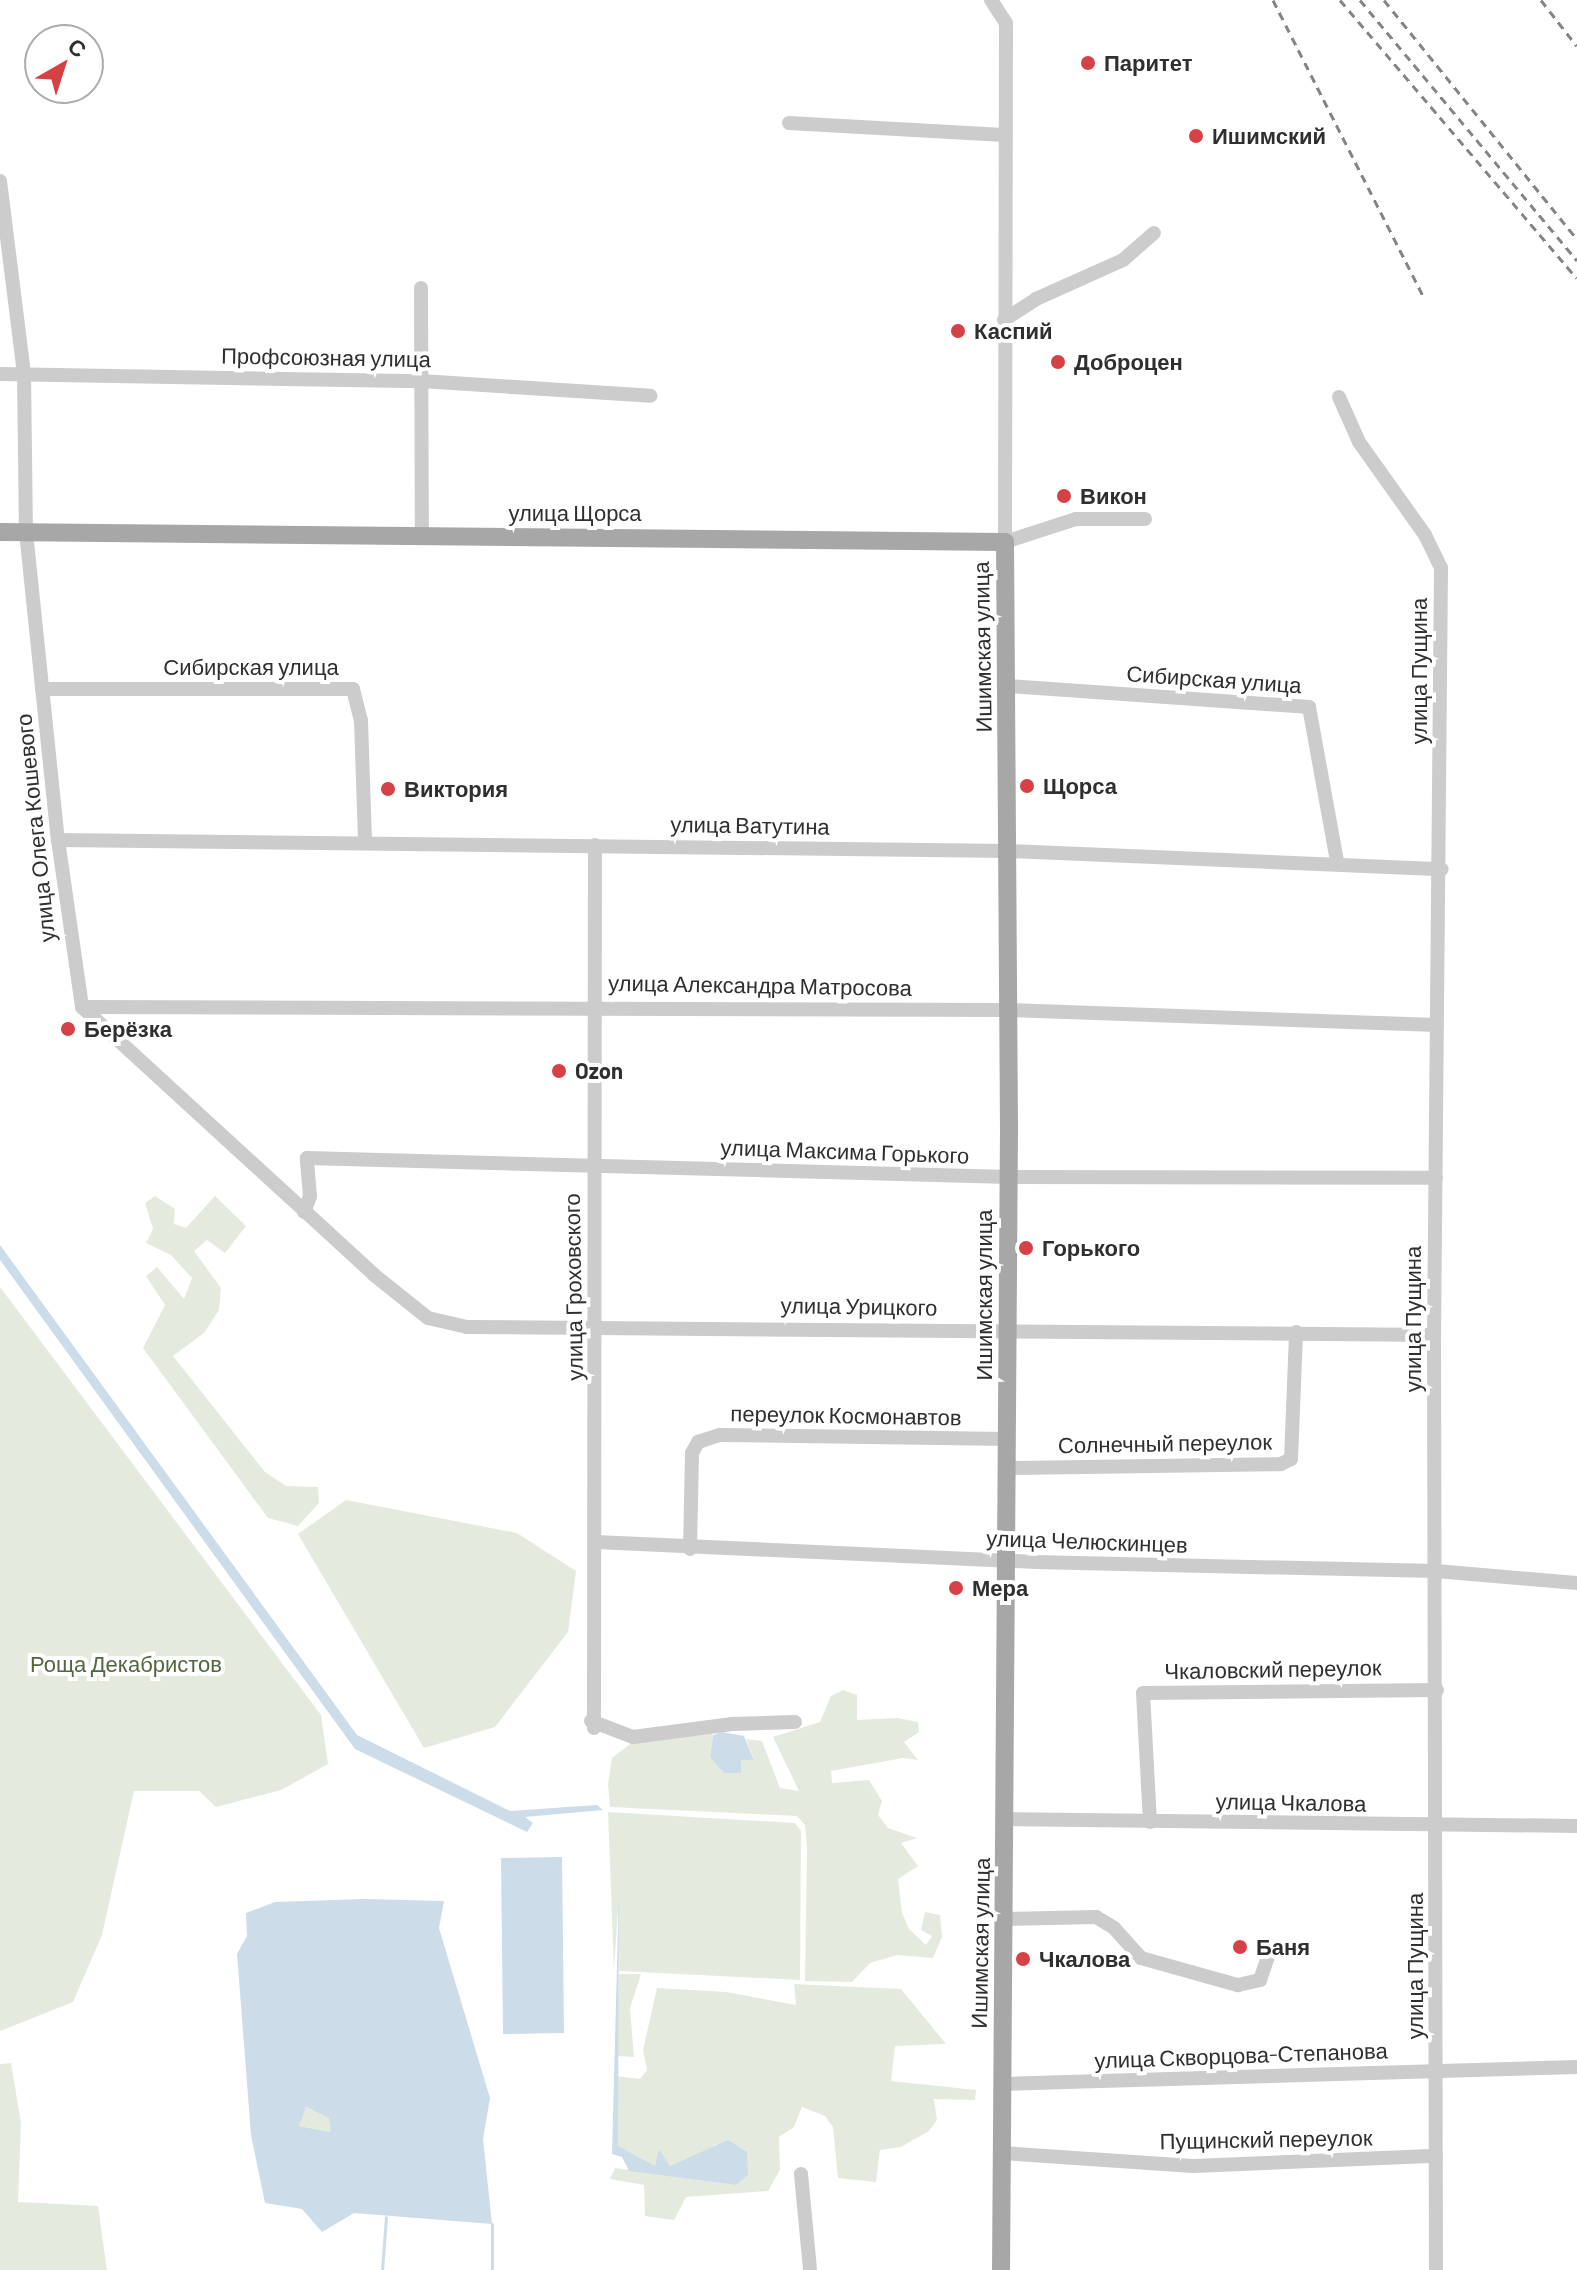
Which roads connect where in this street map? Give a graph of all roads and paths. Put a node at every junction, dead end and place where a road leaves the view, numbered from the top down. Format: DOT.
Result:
graph roads {
  1 [pos="991,0"];
  2 [pos="789,123"];
  3 [pos="1004,135"];
  4 [pos="0,181"];
  5 [pos="1154,233"];
  6 [pos="4,248"];
  7 [pos="421,288"];
  8 [pos="1004,320"];
  9 [pos="24,373"];
  10 [pos="0,374"];
  11 [pos="421,381"];
  12 [pos="651,396"];
  13 [pos="1339,397"];
  14 [pos="1145,519"];
  15 [pos="0,532"];
  16 [pos="26,532"];
  17 [pos="422,536"];
  18 [pos="1005,542"];
  19 [pos="1008,686"];
  20 [pos="42,689"];
  21 [pos="58,840"];
  22 [pos="365,843"];
  23 [pos="595,845"];
  24 [pos="1008,851"];
  25 [pos="1337,861"];
  26 [pos="1442,869"];
  27 [pos="593,1005"];
  28 [pos="82,1007"];
  29 [pos="1008,1010"];
  30 [pos="1437,1025"];
  31 [pos="594,1165"];
  32 [pos="1009,1177"];
  33 [pos="1436,1178"];
  34 [pos="304,1212"];
  35 [pos="596,1325"];
  36 [pos="1008,1329"];
  37 [pos="1296,1332"];
  38 [pos="1434,1335"];
  39 [pos="1008,1439"];
  40 [pos="1008,1468"];
  41 [pos="596,1542"];
  42 [pos="690,1549"];
  43 [pos="1006,1561"];
  44 [pos="1436,1571"];
  45 [pos="1577,1583"];
  46 [pos="1437,1690"];
  47 [pos="795,1722"];
  48 [pos="1004,1819"];
  49 [pos="1150,1822"];
  50 [pos="1438,1826"];
  51 [pos="1577,1826"];
  52 [pos="1005,1919"];
  53 [pos="1268,1957"];
  54 [pos="1577,2067"];
  55 [pos="1436,2072"];
  56 [pos="1002,2084"];
  57 [pos="1002,2153"];
  58 [pos="1436,2156"];
  59 [pos="801,2174"];
  60 [pos="810,2270"];
  61 [pos="1001,2270"];
  62 [pos="1436,2270"];
  1 -- 3 [label="street, Ишимская улица"];
  2 -- 3 [label="street"];
  3 -- 8 [label="street, Ишимская улица"];
  4 -- 6 [label="street, улица Олега Кошевого"];
  5 -- 8 [label="street"];
  6 -- 9 [label="street, улица Олега Кошевого"];
  7 -- 11 [label="street"];
  8 -- 18 [label="street, Ишимская улица"];
  9 -- 10 [label="street, Профсоюзная улица"];
  9 -- 11 [label="street, Профсоюзная улица"];
  9 -- 16 [label="street, улица Олега Кошевого"];
  11 -- 12 [label="street, Профсоюзная улица"];
  11 -- 17 [label="street"];
  13 -- 26 [label="street, улица Пущина"];
  14 -- 18 [label="street, улица Щорса"];
  15 -- 16 [label="main road, улица Щорса"];
  16 -- 17 [label="main road, улица Щорса"];
  16 -- 20 [label="street, улица Олега Кошевого"];
  17 -- 18 [label="main road, улица Щорса"];
  18 -- 19 [label="main road, Ишимская улица"];
  19 -- 24 [label="main road, Ишимская улица"];
  19 -- 25 [label="street, Сибирская улица"];
  20 -- 21 [label="street, улица Олега Кошевого"];
  20 -- 22 [label="street, Сибирская улица"];
  21 -- 22 [label="street, улица Ватутина"];
  21 -- 28 [label="street, улица Олега Кошевого"];
  22 -- 23 [label="street, улица Ватутина"];
  23 -- 24 [label="street, улица Ватутина"];
  23 -- 27 [label="street, улица Гроховского"];
  24 -- 25 [label="street, улица Ватутина"];
  24 -- 29 [label="main road, Ишимская улица"];
  25 -- 26 [label="street, улица Ватутина"];
  26 -- 30 [label="street, улица Пущина"];
  27 -- 28 [label="street, улица Александра Матросова"];
  27 -- 29 [label="street, улица Александра Матросова"];
  27 -- 31 [label="street, улица Гроховского"];
  28 -- 34 [label="street"];
  29 -- 30 [label="street, улица Александра Матросова"];
  29 -- 32 [label="main road, Ишимская улица"];
  30 -- 33 [label="street, улица Пущина"];
  31 -- 32 [label="street, улица Максима Горького"];
  31 -- 34 [label="street, улица Максима Горького"];
  31 -- 35 [label="street, улица Гроховского"];
  32 -- 33 [label="street, улица Максима Горького"];
  32 -- 36 [label="main road, Ишимская улица"];
  33 -- 38 [label="street, улица Пущина"];
  34 -- 35 [label="street, улица Урицкого"];
  35 -- 36 [label="street, улица Урицкого"];
  35 -- 41 [label="street, улица Гроховского"];
  36 -- 37 [label="street, улица Урицкого"];
  36 -- 39 [label="main road, Ишимская улица"];
  37 -- 38 [label="street, улица Урицкого"];
  37 -- 40 [label="street, Солнечный переулок"];
  38 -- 44 [label="street, улица Пущина"];
  39 -- 40 [label="main road, Ишимская улица"];
  39 -- 42 [label="street, переулок Космонавтов"];
  40 -- 43 [label="main road, Ишимская улица"];
  41 -- 42 [label="street, улица Челюскинцев"];
  41 -- 47 [label="street, улица Гроховского"];
  42 -- 43 [label="street, улица Челюскинцев"];
  43 -- 44 [label="street, улица Челюскинцев"];
  43 -- 48 [label="main road, Ишимская улица"];
  44 -- 45 [label="street, улица Челюскинцев"];
  44 -- 46 [label="street, улица Пущина"];
  46 -- 49 [label="street, Чкаловский переулок"];
  46 -- 50 [label="street, улица Пущина"];
  48 -- 49 [label="street, улица Чкалова"];
  48 -- 52 [label="main road, Ишимская улица"];
  49 -- 50 [label="street, улица Чкалова"];
  50 -- 51 [label="street, улица Чкалова"];
  50 -- 55 [label="street, улица Пущина"];
  52 -- 53 [label="street"];
  52 -- 56 [label="main road, Ишимская улица"];
  54 -- 55 [label="street, улица Скворцова-Степанова"];
  55 -- 56 [label="street, улица Скворцова-Степанова"];
  55 -- 58 [label="street, улица Пущина"];
  56 -- 57 [label="main road, Ишимская улица"];
  57 -- 58 [label="street, Пущинский переулок"];
  57 -- 61 [label="main road, Ишимская улица"];
  58 -- 62 [label="street, улица Пущина"];
  59 -- 60 [label="street"];
}
